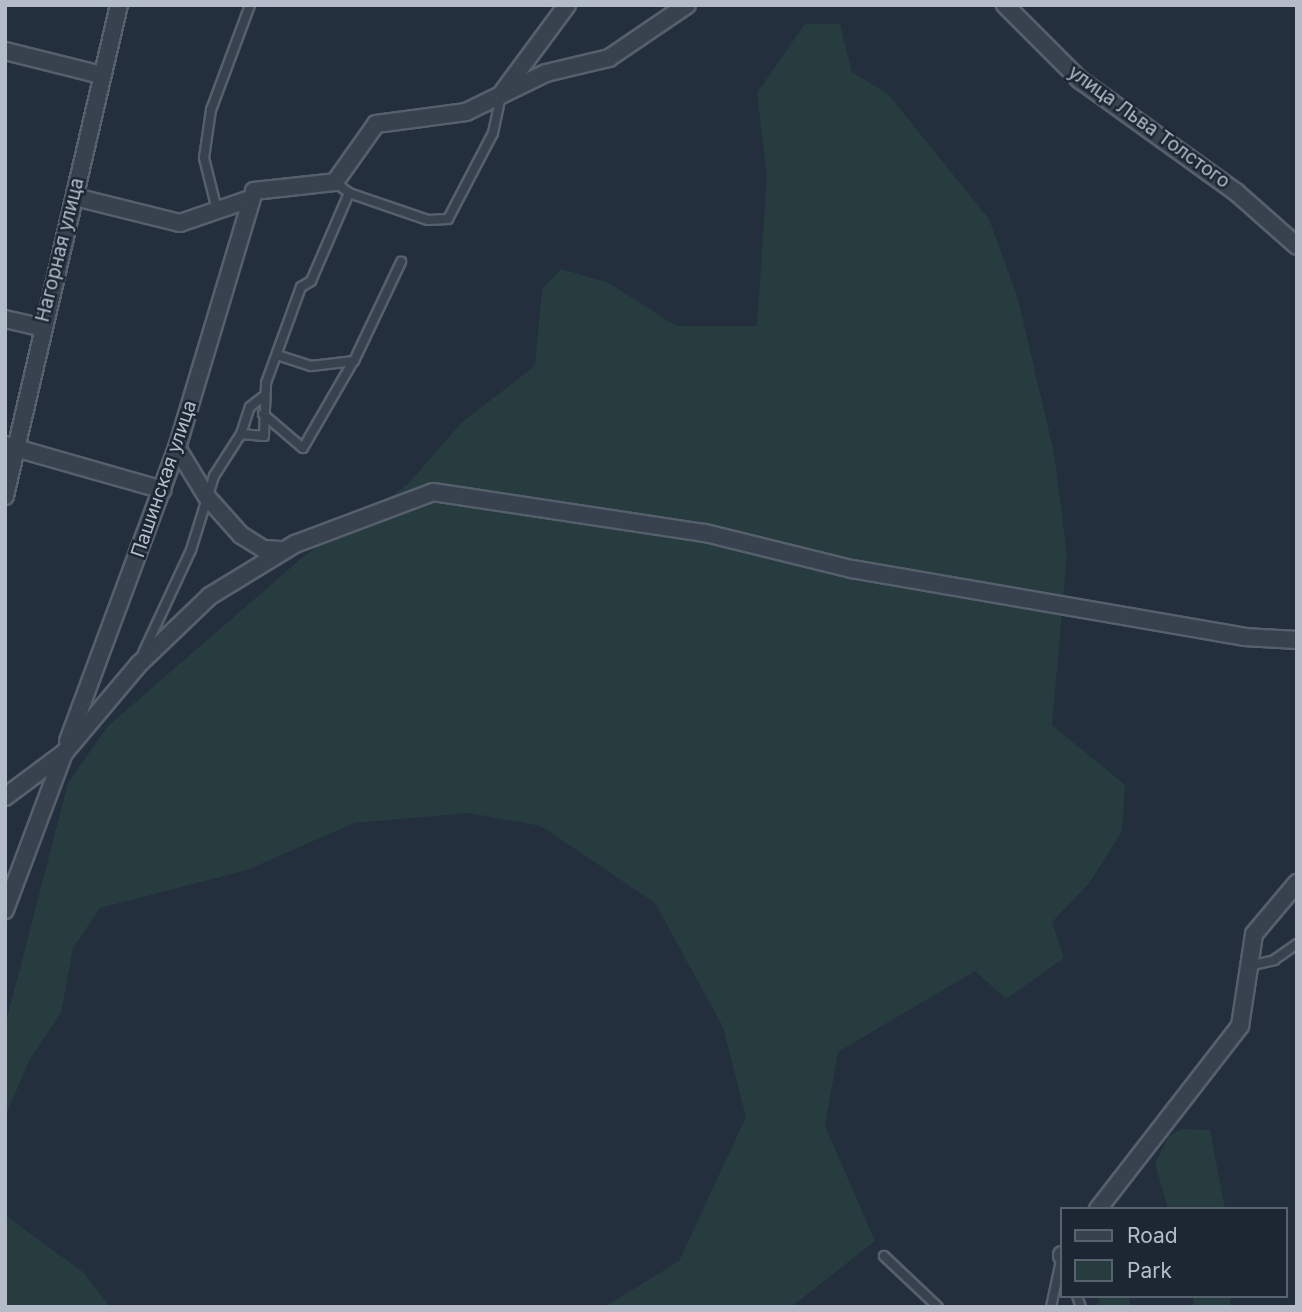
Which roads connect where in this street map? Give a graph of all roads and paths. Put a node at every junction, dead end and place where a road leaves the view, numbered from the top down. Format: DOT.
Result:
graph roads {
  1 [pos="119,5"];
  2 [pos="250,5"];
  3 [pos="567,5"];
  4 [pos="687,5"];
  5 [pos="1005,5"];
  6 [pos="5,51"];
  7 [pos="101,75"];
  8 [pos="501,95"];
  9 [pos="335,182"];
  10 [pos="349,193"];
  11 [pos="75,197"];
  12 [pos="250,199"];
  13 [pos="217,210"];
  14 [pos="1297,246"];
  15 [pos="401,262"];
  16 [pos="5,319"];
  17 [pos="41,327"];
  18 [pos="276,355"];
  19 [pos="354,361"];
  20 [pos="263,397"];
  21 [pos="262,414"];
  22 [pos="242,434"];
  23 [pos="11,445"];
  24 [pos="177,448"];
  25 [pos="163,490"];
  26 [pos="5,496"];
  27 [pos="207,497"];
  28 [pos="285,550"];
  29 [pos="1297,640"];
  30 [pos="138,665"];
  31 [pos="64,753"];
  32 [pos="5,797"];
  33 [pos="1297,883"];
  34 [pos="5,911"];
  35 [pos="1297,944"];
  36 [pos="1249,966"];
  37 [pos="1100,1207"];
  38 [pos="884,1256"];
  39 [pos="1060,1265"];
  40 [pos="938,1307"];
  41 [pos="1051,1307"];
  1 -- 7 [label="street, Нагорная улица"];
  2 -- 13 [label="lane"];
  3 -- 8 [label="street"];
  4 -- 8 [label="street"];
  5 -- 14 [label="street, улица Льва Толстого"];
  6 -- 7 [label="street"];
  7 -- 11 [label="street, Нагорная улица"];
  8 -- 9 [label="street"];
  8 -- 10 [label="lane"];
  9 -- 10 [label="lane"];
  9 -- 12 [label="street"];
  10 -- 18 [label="lane"];
  11 -- 13 [label="street"];
  11 -- 17 [label="street, Нагорная улица"];
  12 -- 13 [label="street"];
  12 -- 24 [label="street, Пашинская улица"];
  15 -- 19 [label="lane"];
  16 -- 17 [label="street"];
  17 -- 23 [label="street, Нагорная улица"];
  18 -- 19 [label="lane"];
  18 -- 20 [label="lane"];
  19 -- 21 [label="lane"];
  20 -- 21 [label="lane"];
  20 -- 22 [label="lane"];
  21 -- 22 [label="lane"];
  22 -- 27 [label="lane"];
  23 -- 25 [label="street"];
  23 -- 26 [label="street, Нагорная улица"];
  24 -- 25 [label="street, Пашинская улица"];
  24 -- 27 [label="street"];
  25 -- 31 [label="street, Пашинская улица"];
  27 -- 28 [label="street"];
  27 -- 30 [label="lane"];
  28 -- 29 [label="street"];
  28 -- 30 [label="street"];
  30 -- 31 [label="street"];
  31 -- 32 [label="street"];
  31 -- 34 [label="street, Пашинская улица"];
  33 -- 36 [label="street"];
  35 -- 36 [label="lane"];
  36 -- 37 [label="street"];
  38 -- 40 [label="lane"];
  39 -- 41 [label="lane"];
}
